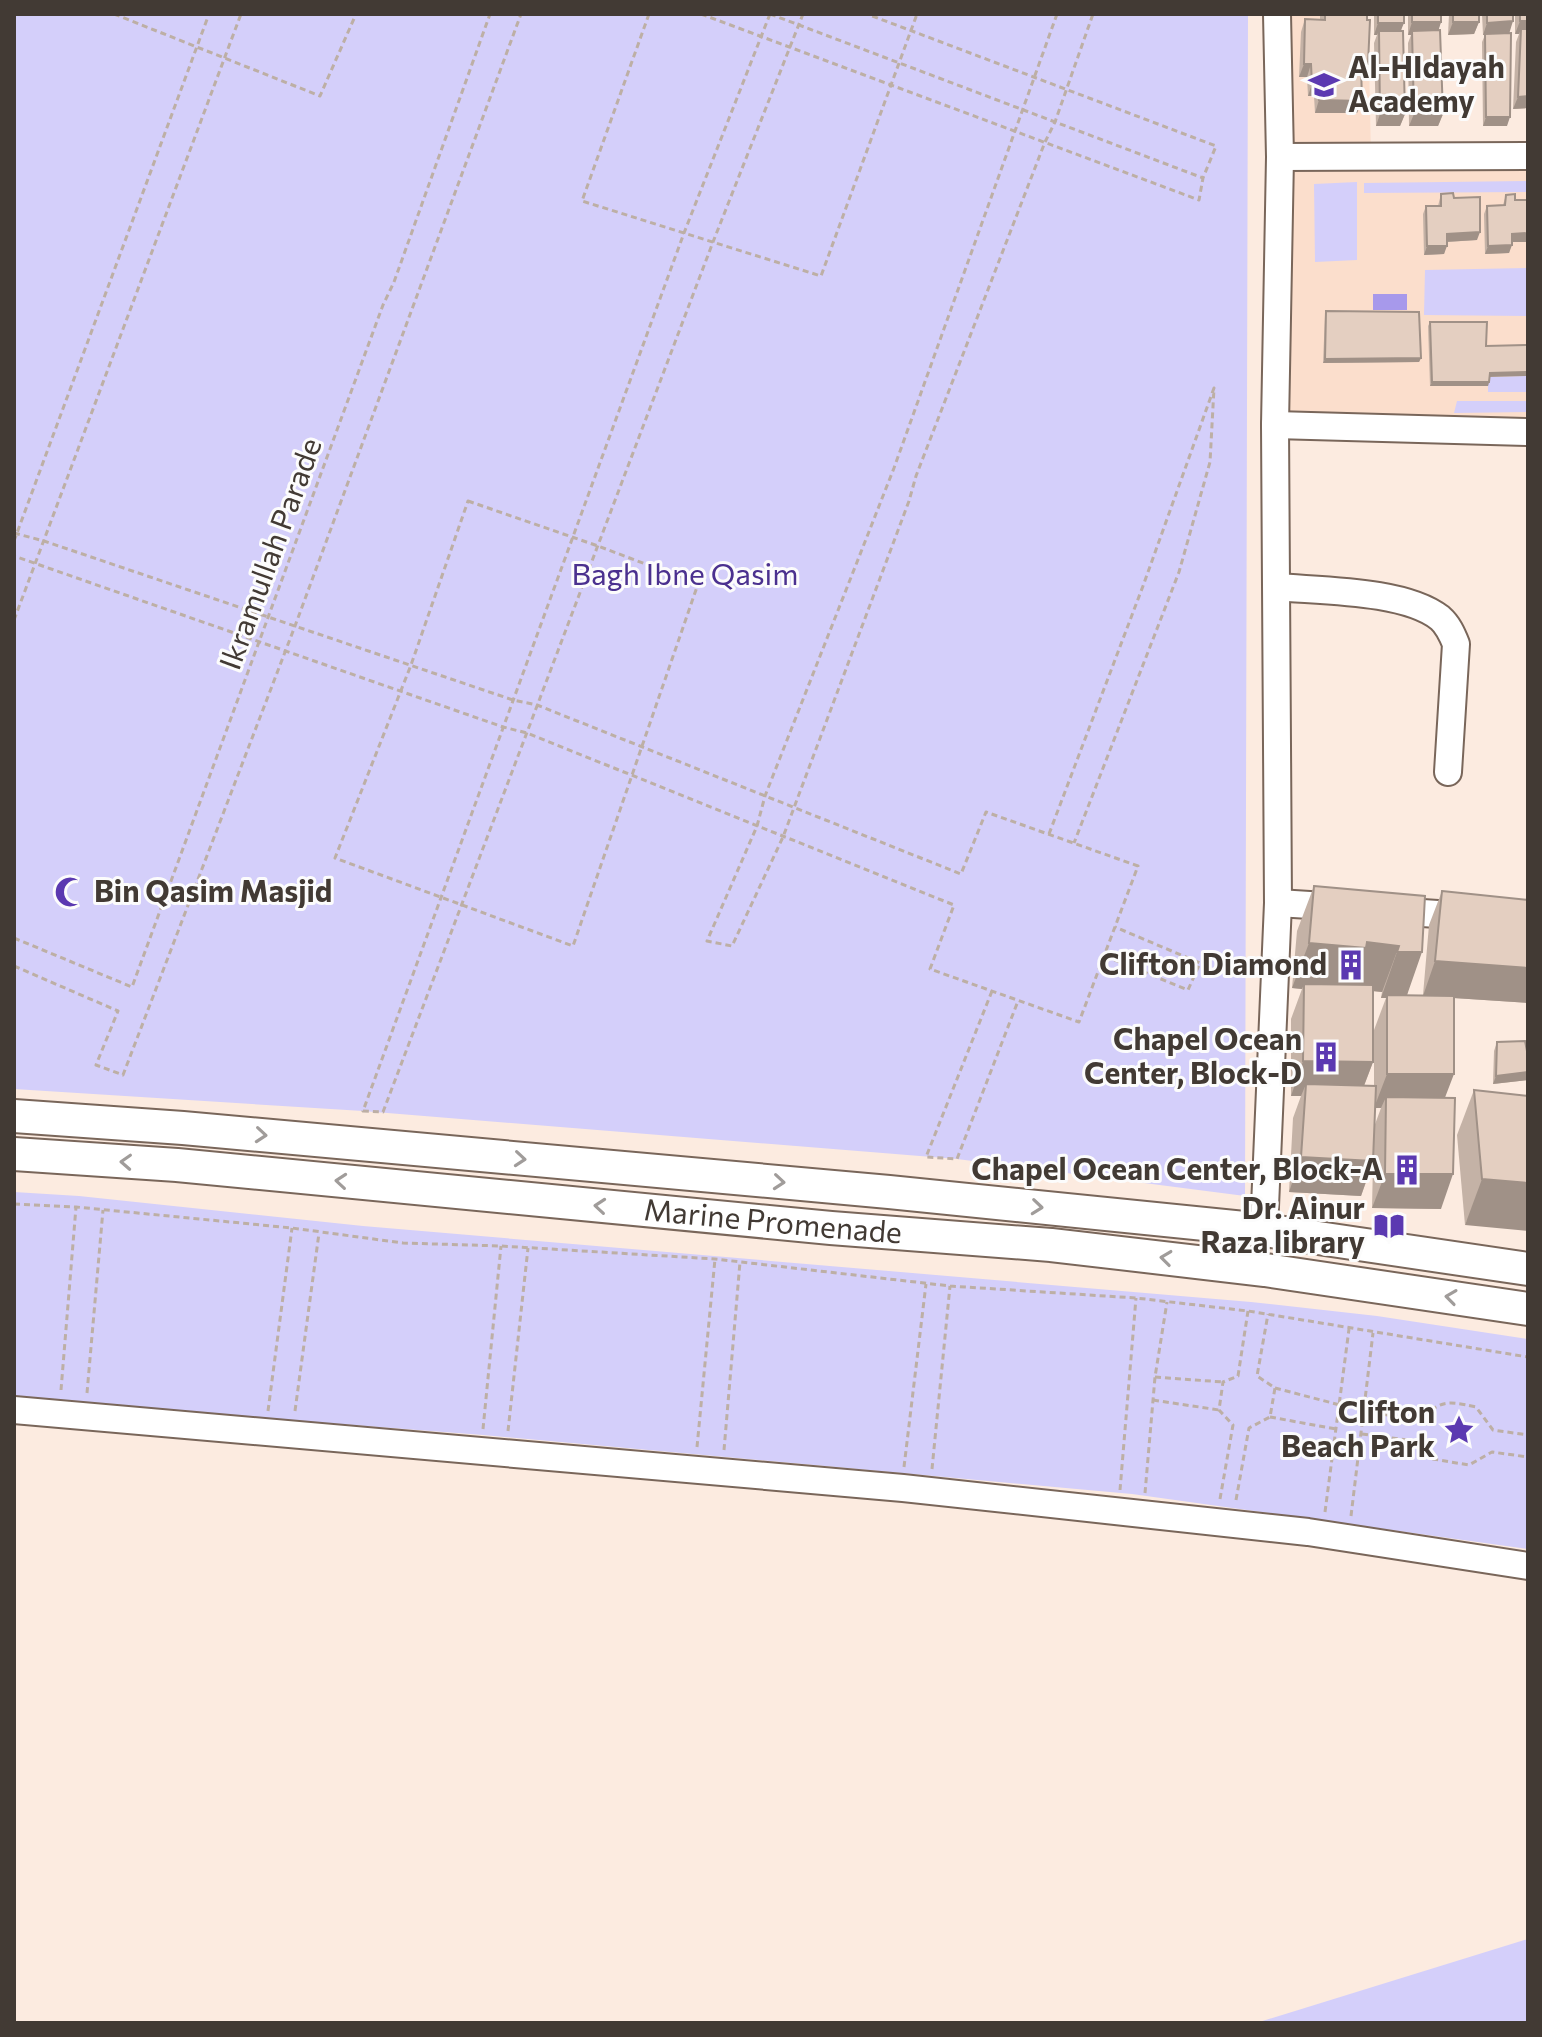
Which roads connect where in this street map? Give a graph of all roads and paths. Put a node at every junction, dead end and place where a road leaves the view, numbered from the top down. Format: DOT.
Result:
graph roads {
  1 [pos="114,14"];
  2 [pos="209,14"];
  3 [pos="241,14"];
  4 [pos="356,14"];
  5 [pos="490,14"];
  6 [pos="521,14"];
  7 [pos="649,14"];
  8 [pos="701,14"];
  9 [pos="770,14"];
  10 [pos="803,14"];
  11 [pos="867,14"];
  12 [pos="917,14"];
  13 [pos="1057,14"];
  14 [pos="1093,14"];
  15 [pos="1277,14"];
  16 [pos="799,25"];
  17 [pos="763,37"];
  18 [pos="197,47"];
  19 [pos="789,47"];
  20 [pos="224,58"];
  21 [pos="1034,77"];
  22 [pos="1065,89"];
  23 [pos="1023,110"];
  24 [pos="1055,122"];
  25 [pos="1017,132"];
  26 [pos="1045,142"];
  27 [pos="1528,156"];
  28 [pos="1280,157"];
  29 [pos="1203,178"];
  30 [pos="684,233"];
  31 [pos="713,242"];
  32 [pos="1275,425"];
  33 [pos="1528,432"];
  34 [pos="15,534"];
  35 [pos="572,539"];
  36 [pos="14,541"];
  37 [pos="44,541"];
  38 [pos="598,546"];
  39 [pos="14,556"];
  40 [pos="35,562"];
  41 [pos="1277,587"];
  42 [pos="269,617"];
  43 [pos="14,620"];
  44 [pos="295,626"];
  45 [pos="260,642"];
  46 [pos="284,650"];
  47 [pos="411,665"];
  48 [pos="400,691"];
  49 [pos="513,700"];
  50 [pos="537,705"];
  51 [pos="503,727"];
  52 [pos="527,733"];
  53 [pos="641,747"];
  54 [pos="1448,772"];
  55 [pos="633,776"];
  56 [pos="765,796"];
  57 [pos="793,807"];
  58 [pos="757,826"];
  59 [pos="1049,834"];
  60 [pos="783,837"];
  61 [pos="1074,843"];
  62 [pos="441,896"];
  63 [pos="1278,903"];
  64 [pos="461,905"];
  65 [pos="1528,920"];
  66 [pos="1115,927"];
  67 [pos="14,938"];
  68 [pos="1104,956"];
  69 [pos="14,966"];
  70 [pos="992,991"];
  71 [pos="1018,1001"];
  72 [pos="14,1116"];
  73 [pos="81,1121"];
  74 [pos="183,1128"];
  75 [pos="14,1154"];
  76 [pos="74,1159"];
  77 [pos="177,1165"];
  78 [pos="14,1204"];
  79 [pos="76,1207"];
  80 [pos="103,1210"];
  81 [pos="292,1228"];
  82 [pos="1264,1230"];
  83 [pos="319,1233"];
  84 [pos="501,1246"];
  85 [pos="528,1248"];
  86 [pos="715,1259"];
  87 [pos="740,1262"];
  88 [pos="1528,1269"];
  89 [pos="926,1284"];
  90 [pos="950,1286"];
  91 [pos="1136,1298"];
  92 [pos="1167,1302"];
  93 [pos="1528,1309"];
  94 [pos="1248,1311"];
  95 [pos="1268,1314"];
  96 [pos="1349,1329"];
  97 [pos="1373,1333"];
  98 [pos="1528,1357"];
  99 [pos="1155,1377"];
  100 [pos="1223,1382"];
  101 [pos="1275,1388"];
  102 [pos="1153,1400"];
  103 [pos="60,1402"];
  104 [pos="87,1404"];
  105 [pos="1340,1405"];
  106 [pos="14,1410"];
  107 [pos="1219,1410"];
  108 [pos="1365,1411"];
  109 [pos="1270,1417"];
  110 [pos="267,1418"];
  111 [pos="294,1420"];
  112 [pos="1336,1429"];
  113 [pos="1362,1434"];
  114 [pos="483,1435"];
  115 [pos="1528,1435"];
  116 [pos="508,1438"];
  117 [pos="696,1454"];
  118 [pos="723,1457"];
  119 [pos="1528,1457"];
  120 [pos="903,1474"];
  121 [pos="932,1476"];
  122 [pos="1120,1493"];
  123 [pos="1145,1497"];
  124 [pos="1218,1506"];
  125 [pos="1234,1509"];
  126 [pos="1324,1520"];
  127 [pos="1350,1524"];
  128 [pos="1528,1566"];
  1 -- 18 [label="path"];
  2 -- 18 [label="path"];
  3 -- 20 [label="path"];
  4 -- 20 [label="path"];
  5 -- 42 [label="path, Ikramullah Parade"];
  6 -- 44 [label="path, Ikramullah Parade"];
  7 -- 30 [label="path"];
  8 -- 17 [label="path"];
  9 -- 16 [label="path"];
  9 -- 17 [label="path"];
  10 -- 16 [label="path"];
  11 -- 21 [label="path"];
  12 -- 31 [label="path"];
  13 -- 21 [label="path"];
  14 -- 22 [label="path"];
  15 -- 28 [label="street"];
  16 -- 19 [label="path"];
  16 -- 23 [label="path"];
  17 -- 19 [label="path"];
  17 -- 30 [label="path"];
  18 -- 20 [label="path"];
  18 -- 34 [label="path"];
  19 -- 25 [label="path"];
  19 -- 31 [label="path"];
  20 -- 37 [label="path"];
  21 -- 22 [label="path"];
  21 -- 23 [label="path"];
  22 -- 24 [label="path"];
  22 -- 29 [label="path"];
  23 -- 24 [label="path"];
  23 -- 25 [label="path"];
  24 -- 26 [label="path"];
  24 -- 29 [label="path"];
  25 -- 26 [label="path"];
  25 -- 56 [label="path"];
  26 -- 29 [label="path"];
  26 -- 57 [label="path"];
  27 -- 28 [label="street"];
  28 -- 32 [label="street"];
  30 -- 31 [label="path"];
  30 -- 35 [label="path"];
  31 -- 38 [label="path"];
  32 -- 33 [label="street"];
  32 -- 41 [label="street"];
  34 -- 36 [label="path"];
  34 -- 37 [label="path"];
  35 -- 38 [label="path"];
  35 -- 47 [label="path"];
  35 -- 49 [label="path"];
  37 -- 40 [label="path"];
  37 -- 42 [label="path"];
  38 -- 50 [label="path"];
  38 -- 53 [label="path"];
  39 -- 40 [label="path"];
  40 -- 43 [label="path"];
  40 -- 45 [label="path"];
  41 -- 54 [label="street"];
  41 -- 63 [label="street"];
  42 -- 44 [label="path"];
  42 -- 45 [label="path, Ikramullah Parade"];
  44 -- 46 [label="path, Ikramullah Parade"];
  44 -- 47 [label="path"];
  45 -- 46 [label="path"];
  45 -- 67 [label="path, Ikramullah Parade"];
  46 -- 48 [label="path"];
  46 -- 69 [label="path, Ikramullah Parade"];
  47 -- 48 [label="path"];
  47 -- 49 [label="path"];
  48 -- 51 [label="path"];
  48 -- 62 [label="path"];
  49 -- 50 [label="path"];
  49 -- 51 [label="path"];
  50 -- 52 [label="path"];
  50 -- 53 [label="path"];
  51 -- 52 [label="path"];
  51 -- 62 [label="path"];
  52 -- 55 [label="path"];
  52 -- 64 [label="path"];
  53 -- 55 [label="path"];
  53 -- 56 [label="path"];
  55 -- 58 [label="path"];
  55 -- 64 [label="path"];
  56 -- 57 [label="path"];
  56 -- 58 [label="path"];
  57 -- 59 [label="path"];
  57 -- 60 [label="path"];
  58 -- 60 [label="path"];
  58 -- 60 [label="path"];
  59 -- 61 [label="path"];
  59 -- 61 [label="path"];
  60 -- 70 [label="path"];
  61 -- 66 [label="path"];
  62 -- 64 [label="path"];
  62 -- 64 [label="path"];
  63 -- 65 [label="street"];
  63 -- 82 [label="street"];
  66 -- 68 [label="path"];
  66 -- 68 [label="path"];
  68 -- 71 [label="path"];
  70 -- 71 [label="path"];
  70 -- 71 [label="path"];
  72 -- 73 [label="main road, Marine Promenade"];
  73 -- 74 [label="main road, Marine Promenade"];
  73 -- 76 [label="main road"];
  74 -- 77 [label="main road"];
  74 -- 82 [label="main road, Marine Promenade, one-way"];
  75 -- 76 [label="main road, Marine Promenade"];
  77 -- 76 [label="main road, Marine Promenade, one-way"];
  93 -- 77 [label="main road, Marine Promenade, one-way"];
  78 -- 79 [label="path"];
  79 -- 80 [label="path"];
  79 -- 103 [label="path"];
  80 -- 81 [label="path"];
  80 -- 104 [label="path"];
  81 -- 83 [label="path"];
  81 -- 110 [label="path"];
  82 -- 88 [label="main road, Marine Promenade"];
  83 -- 84 [label="path"];
  83 -- 111 [label="path"];
  84 -- 85 [label="path"];
  84 -- 114 [label="path"];
  85 -- 86 [label="path"];
  85 -- 116 [label="path"];
  86 -- 87 [label="path"];
  86 -- 117 [label="path"];
  87 -- 90 [label="path"];
  87 -- 118 [label="path"];
  89 -- 120 [label="path"];
  90 -- 91 [label="path"];
  90 -- 121 [label="path"];
  91 -- 92 [label="path"];
  91 -- 122 [label="path"];
  92 -- 94 [label="path"];
  92 -- 99 [label="path"];
  94 -- 95 [label="path"];
  94 -- 100 [label="path"];
  95 -- 96 [label="path"];
  95 -- 101 [label="path"];
  96 -- 97 [label="path"];
  96 -- 105 [label="path"];
  97 -- 98 [label="path"];
  97 -- 108 [label="path"];
  99 -- 100 [label="path"];
  99 -- 102 [label="path"];
  100 -- 107 [label="path"];
  101 -- 105 [label="path"];
  101 -- 109 [label="path"];
  102 -- 107 [label="path"];
  102 -- 123 [label="path"];
  105 -- 112 [label="path"];
  106 -- 128 [label="street"];
  107 -- 124 [label="path"];
  108 -- 113 [label="path"];
  108 -- 115 [label="path"];
  109 -- 112 [label="path"];
  109 -- 125 [label="path"];
  112 -- 126 [label="path"];
  113 -- 119 [label="path"];
  113 -- 127 [label="path"];
}
